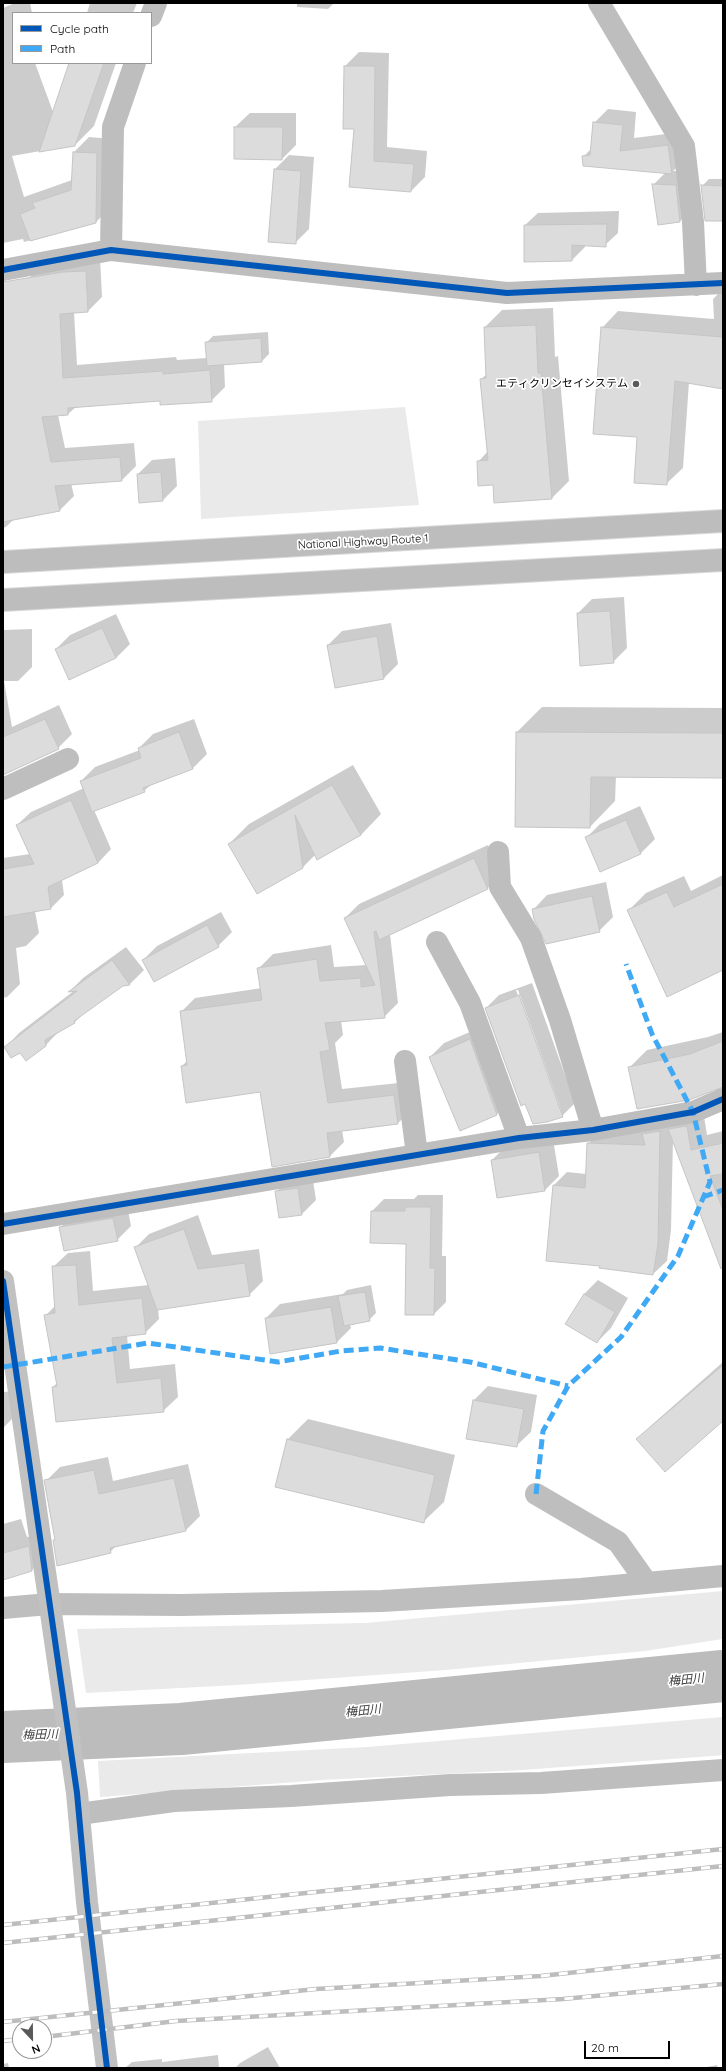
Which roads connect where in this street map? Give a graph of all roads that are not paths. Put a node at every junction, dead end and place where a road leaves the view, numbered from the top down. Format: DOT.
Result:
graph roads {
  1 [pos="156,3"];
  2 [pos="599,3"];
  3 [pos="152,13"];
  4 [pos="135,64"];
  5 [pos="111,250"];
  6 [pos="3,270"];
  7 [pos="723,283"];
  8 [pos="696,285"];
  9 [pos="723,520"];
  10 [pos="723,560"];
  11 [pos="3,562"];
  12 [pos="3,600"];
  13 [pos="68,759"];
  14 [pos="3,789"];
  15 [pos="498,852"];
  16 [pos="437,942"];
  17 [pos="405,1061"];
  18 [pos="723,1100"];
  19 [pos="593,1130"];
  20 [pos="519,1138"];
  21 [pos="417,1155"];
  22 [pos="3,1224"];
  23 [pos="3,1281"];
  24 [pos="536,1494"];
  25 [pos="723,1576"];
  26 [pos="647,1583"];
  27 [pos="49,1604"];
  28 [pos="3,1608"];
  29 [pos="723,1770"];
  30 [pos="78,1814"];
  31 [pos="107,2068"];
  1 -- 3 [label="street"];
  2 -- 8 [label="street"];
  4 -- 5 [label="street"];
  5 -- 6 [label="street"];
  5 -- 8 [label="street"];
  7 -- 8 [label="street"];
  9 -- 11 [label="highway, National Highway Route 1"];
  10 -- 12 [label="highway"];
  13 -- 14 [label="street"];
  15 -- 19 [label="street"];
  16 -- 20 [label="street"];
  17 -- 21 [label="street"];
  18 -- 19 [label="street"];
  19 -- 20 [label="street"];
  20 -- 21 [label="street"];
  21 -- 22 [label="street"];
  23 -- 27 [label="street"];
  24 -- 26 [label="street"];
  25 -- 26 [label="street"];
  26 -- 27 [label="street"];
  27 -- 28 [label="street"];
  27 -- 30 [label="street"];
  29 -- 30 [label="street"];
  30 -- 31 [label="street"];
}
